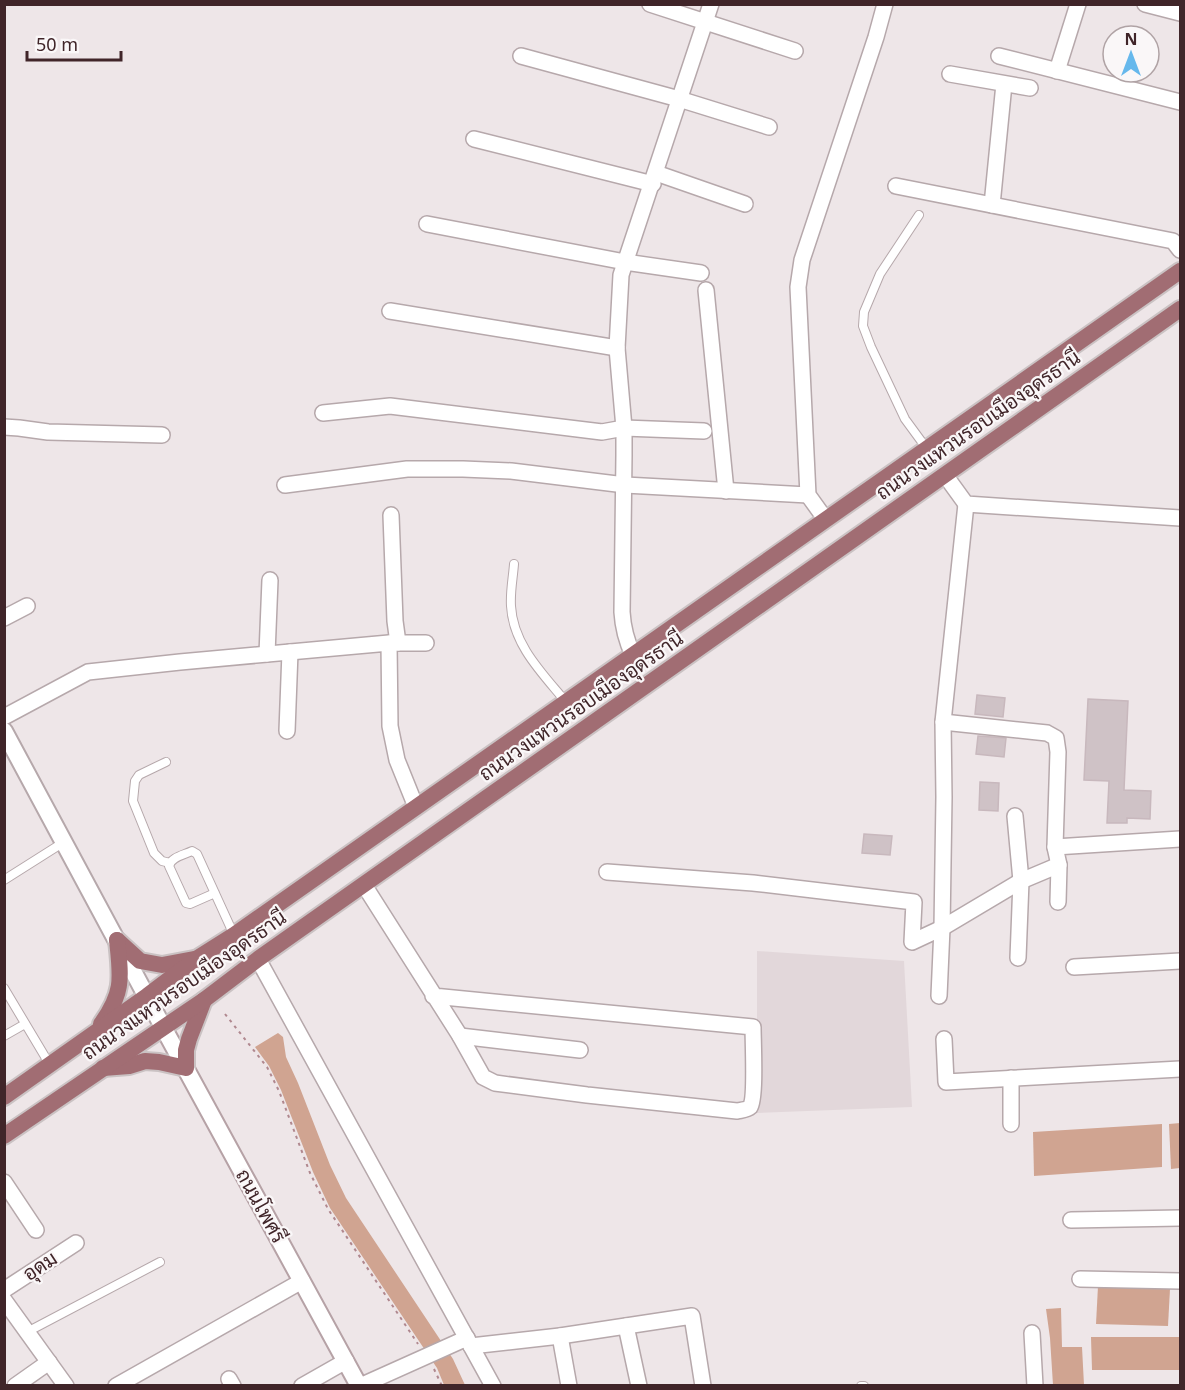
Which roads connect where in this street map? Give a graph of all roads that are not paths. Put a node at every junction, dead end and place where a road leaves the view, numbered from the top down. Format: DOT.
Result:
graph roads {
  1 [pos="650,4"];
  2 [pos="711,4"];
  3 [pos="885,4"];
  4 [pos="1078,4"];
  5 [pos="1145,4"];
  6 [pos="1180,13"];
  7 [pos="705,23"];
  8 [pos="795,51"];
  9 [pos="521,56"];
  10 [pos="999,56"];
  11 [pos="1057,71"];
  12 [pos="950,74"];
  13 [pos="1004,84"];
  14 [pos="1030,88"];
  15 [pos="679,99"];
  16 [pos="1180,102"];
  17 [pos="769,127"];
  18 [pos="474,139"];
  19 [pos="654,179"];
  20 [pos="896,186"];
  21 [pos="745,204"];
  22 [pos="992,205"];
  23 [pos="919,214"];
  24 [pos="427,224"];
  25 [pos="1180,250"];
  26 [pos="625,262"];
  27 [pos="1180,271"];
  28 [pos="701,273"];
  29 [pos="706,290"];
  30 [pos="1180,309"];
  31 [pos="390,311"];
  32 [pos="616,348"];
  33 [pos="323,413"];
  34 [pos="4,427"];
  35 [pos="624,428"];
  36 [pos="704,431"];
  37 [pos="162,435"];
  38 [pos="927,449"];
  39 [pos="945,475"];
  40 [pos="285,485"];
  41 [pos="625,485"];
  42 [pos="726,491"];
  43 [pos="808,495"];
  44 [pos="966,504"];
  45 [pos="391,515"];
  46 [pos="1180,518"];
  47 [pos="826,520"];
  48 [pos="514,564"];
  49 [pos="270,580"];
  50 [pos="27,606"];
  51 [pos="4,618"];
  52 [pos="426,643"];
  53 [pos="393,644"];
  54 [pos="290,652"];
  55 [pos="267,654"];
  56 [pos="633,655"];
  57 [pos="566,702"];
  58 [pos="4,717"];
  59 [pos="943,722"];
  60 [pos="287,731"];
  61 [pos="7,742"];
  62 [pos="166,762"];
  63 [pos="416,807"];
  64 [pos="1015,816"];
  65 [pos="1180,839"];
  66 [pos="64,842"];
  67 [pos="1055,847"];
  68 [pos="170,863"];
  69 [pos="1059,865"];
  70 [pos="607,872"];
  71 [pos="4,880"];
  72 [pos="1021,881"];
  73 [pos="364,885"];
  74 [pos="215,893"];
  75 [pos="1058,902"];
  76 [pos="942,928"];
  77 [pos="234,935"];
  78 [pos="117,940"];
  79 [pos="1018,958"];
  80 [pos="196,959"];
  81 [pos="258,959"];
  82 [pos="1180,961"];
  83 [pos="1074,967"];
  84 [pos="4,988"];
  85 [pos="147,996"];
  86 [pos="434,996"];
  87 [pos="939,996"];
  88 [pos="204,1000"];
  89 [pos="25,1024"];
  90 [pos="163,1027"];
  91 [pos="97,1031"];
  92 [pos="4,1036"];
  93 [pos="460,1036"];
  94 [pos="944,1039"];
  95 [pos="579,1050"];
  96 [pos="50,1065"];
  97 [pos="102,1068"];
  98 [pos="186,1068"];
  99 [pos="1180,1068"];
  100 [pos="1011,1078"];
  101 [pos="4,1097"];
  102 [pos="1011,1124"];
  103 [pos="4,1136"];
  104 [pos="4,1182"];
  105 [pos="1180,1218"];
  106 [pos="1071,1220"];
  107 [pos="36,1230"];
  108 [pos="76,1243"];
  109 [pos="160,1262"];
  110 [pos="1080,1279"];
  111 [pos="302,1281"];
  112 [pos="1180,1281"];
  113 [pos="4,1290"];
  114 [pos="4,1300"];
  115 [pos="626,1326"];
  116 [pos="27,1332"];
  117 [pos="1032,1332"];
  118 [pos="560,1336"];
  119 [pos="469,1342"];
  120 [pos="346,1361"];
  121 [pos="49,1362"];
  122 [pos="15,1386"];
  123 [pos="66,1386"];
  124 [pos="116,1386"];
  125 [pos="302,1386"];
  126 [pos="360,1386"];
  127 [pos="493,1386"];
  128 [pos="570,1386"];
  129 [pos="639,1386"];
  130 [pos="703,1386"];
  131 [pos="1035,1386"];
  1 -- 7 [label="street"];
  2 -- 7 [label="street"];
  3 -- 43 [label="street"];
  4 -- 11 [label="street"];
  5 -- 6 [label="street"];
  7 -- 8 [label="street"];
  7 -- 15 [label="street"];
  9 -- 15 [label="street"];
  10 -- 11 [label="street"];
  11 -- 16 [label="street"];
  12 -- 13 [label="street"];
  13 -- 14 [label="street"];
  13 -- 22 [label="street"];
  15 -- 17 [label="street"];
  15 -- 19 [label="street"];
  18 -- 19 [label="street"];
  19 -- 21 [label="street"];
  19 -- 26 [label="street"];
  20 -- 22 [label="street"];
  22 -- 25 [label="street"];
  23 -- 38 [label="lane"];
  24 -- 26 [label="street"];
  26 -- 28 [label="street"];
  26 -- 32 [label="street"];
  27 -- 38 [label="main road, ถนนวงแหวนรอบเมืองอุดรธานี"];
  29 -- 42 [label="street"];
  30 -- 39 [label="main road, ถนนวงแหวนรอบเมืองอุดรธานี"];
  31 -- 32 [label="street"];
  32 -- 35 [label="street"];
  33 -- 35 [label="street"];
  34 -- 37 [label="street"];
  35 -- 36 [label="street"];
  35 -- 41 [label="street"];
  38 -- 47 [label="main road, ถนนวงแหวนรอบเมืองอุดรธานี"];
  39 -- 44 [label="street"];
  39 -- 73 [label="main road, ถนนวงแหวนรอบเมืองอุดรธานี"];
  40 -- 41 [label="street"];
  41 -- 42 [label="street"];
  41 -- 56 [label="street"];
  42 -- 43 [label="street"];
  43 -- 47 [label="street"];
  44 -- 46 [label="street"];
  44 -- 59 [label="street"];
  45 -- 53 [label="street"];
  47 -- 56 [label="main road, ถนนวงแหวนรอบเมืองอุดรธานี"];
  48 -- 57 [label="lane"];
  49 -- 55 [label="street"];
  50 -- 51 [label="street"];
  52 -- 53 [label="street"];
  53 -- 54 [label="street"];
  53 -- 63 [label="street"];
  54 -- 55 [label="street"];
  54 -- 60 [label="street"];
  55 -- 58 [label="street"];
  56 -- 57 [label="main road, ถนนวงแหวนรอบเมืองอุดรธานี"];
  57 -- 63 [label="main road, ถนนวงแหวนรอบเมืองอุดรธานี"];
  59 -- 67 [label="street"];
  59 -- 76 [label="street"];
  61 -- 66 [label="main road, ถนนโพศรี"];
  62 -- 68 [label="lane"];
  63 -- 77 [label="main road, ถนนวงแหวนรอบเมืองอุดรธานี"];
  64 -- 72 [label="street"];
  65 -- 67 [label="street"];
  66 -- 71 [label="lane"];
  66 -- 78 [label="main road, ถนนโพศรี"];
  67 -- 69 [label="street"];
  68 -- 74 [label="lane"];
  68 -- 74 [label="lane"];
  69 -- 72 [label="street"];
  69 -- 75 [label="street"];
  70 -- 76 [label="street"];
  72 -- 76 [label="street"];
  72 -- 79 [label="street"];
  73 -- 81 [label="main road, ถนนวงแหวนรอบเมืองอุดรธานี"];
  73 -- 86 [label="street"];
  74 -- 77 [label="lane"];
  76 -- 87 [label="street"];
  77 -- 80 [label="main road, ถนนวงแหวนรอบเมืองอุดรธานี"];
  78 -- 80 [label="main road"];
  78 -- 85 [label="main road, ถนนโพศรี"];
  78 -- 91 [label="main road"];
  80 -- 85 [label="main road, ถนนวงแหวนรอบเมืองอุดรธานี"];
  81 -- 88 [label="main road, ถนนวงแหวนรอบเมืองอุดรธานี"];
  81 -- 119 [label="street"];
  82 -- 83 [label="street"];
  84 -- 89 [label="lane"];
  85 -- 90 [label="main road, ถนนโพศรี"];
  85 -- 91 [label="main road, ถนนวงแหวนรอบเมืองอุดรธานี"];
  86 -- 93 [label="street"];
  86 -- 93 [label="street"];
  88 -- 90 [label="main road, ถนนวงแหวนรอบเมืองอุดรธานี"];
  88 -- 98 [label="main road"];
  89 -- 92 [label="lane"];
  89 -- 96 [label="lane"];
  90 -- 97 [label="main road, ถนนวงแหวนรอบเมืองอุดรธานี"];
  90 -- 98 [label="main road, ถนนโพศรี"];
  91 -- 96 [label="main road, ถนนวงแหวนรอบเมืองอุดรธานี"];
  93 -- 95 [label="street"];
  94 -- 100 [label="street"];
  96 -- 101 [label="main road, ถนนวงแหวนรอบเมืองอุดรธานี"];
  97 -- 98 [label="main road"];
  97 -- 103 [label="main road, ถนนวงแหวนรอบเมืองอุดรธานี"];
  98 -- 111 [label="main road, ถนนโพศรี"];
  99 -- 100 [label="street"];
  100 -- 102 [label="street"];
  104 -- 107 [label="street"];
  105 -- 106 [label="street"];
  108 -- 113 [label="street, อุดม"];
  109 -- 116 [label="lane"];
  110 -- 112 [label="street"];
  111 -- 120 [label="main road, ถนนโพศรี"];
  111 -- 124 [label="street"];
  114 -- 116 [label="street"];
  115 -- 118 [label="street"];
  115 -- 129 [label="street"];
  115 -- 130 [label="street"];
  116 -- 121 [label="street"];
  117 -- 131 [label="street"];
  118 -- 119 [label="street"];
  118 -- 128 [label="street"];
  119 -- 126 [label="street"];
  119 -- 127 [label="street"];
  120 -- 125 [label="street"];
  120 -- 126 [label="main road, ถนนโพศรี"];
  121 -- 122 [label="street"];
  121 -- 123 [label="street"];
}
